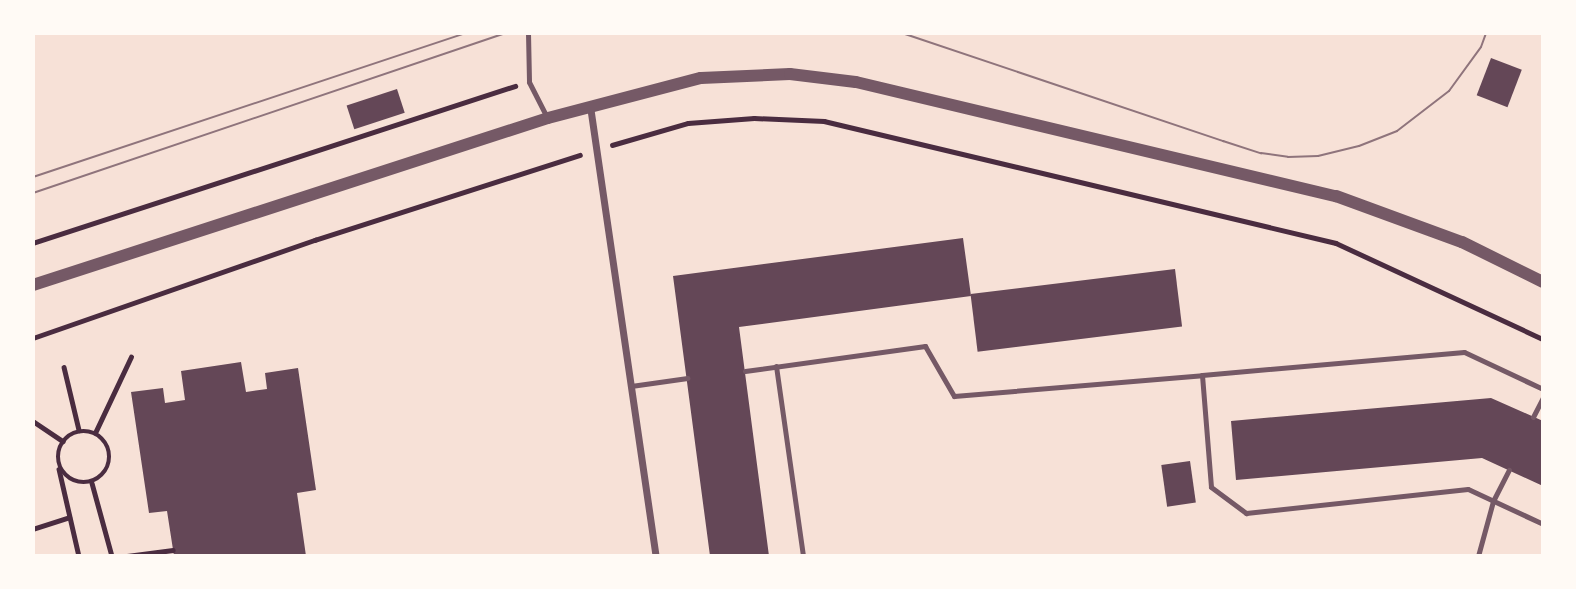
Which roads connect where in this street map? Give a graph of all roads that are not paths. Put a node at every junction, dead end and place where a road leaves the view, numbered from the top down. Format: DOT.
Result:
graph roads {
  1 [pos="528,33"];
  2 [pos="590,106"];
  3 [pos="548,118"];
  4 [pos="1543,282"];
  5 [pos="33,285"];
  6 [pos="776,366"];
  7 [pos="745,371"];
  8 [pos="1202,375"];
  9 [pos="687,378"];
  10 [pos="631,386"];
  11 [pos="1543,389"];
  12 [pos="1543,397"];
  13 [pos="1533,417"];
  14 [pos="1508,470"];
  15 [pos="1493,501"];
  16 [pos="1543,524"];
  17 [pos="656,556"];
  18 [pos="803,556"];
  19 [pos="1478,556"];
  1 -- 3 [label="lane"];
  2 -- 3 [label="street"];
  2 -- 4 [label="street"];
  2 -- 10 [label="street"];
  3 -- 5 [label="street"];
  6 -- 7 [label="lane"];
  6 -- 8 [label="lane"];
  6 -- 18 [label="lane"];
  8 -- 11 [label="lane"];
  8 -- 15 [label="lane"];
  9 -- 10 [label="lane"];
  10 -- 17 [label="street"];
  12 -- 13 [label="lane"];
  14 -- 15 [label="lane"];
  15 -- 16 [label="lane"];
  15 -- 19 [label="lane"];
}
